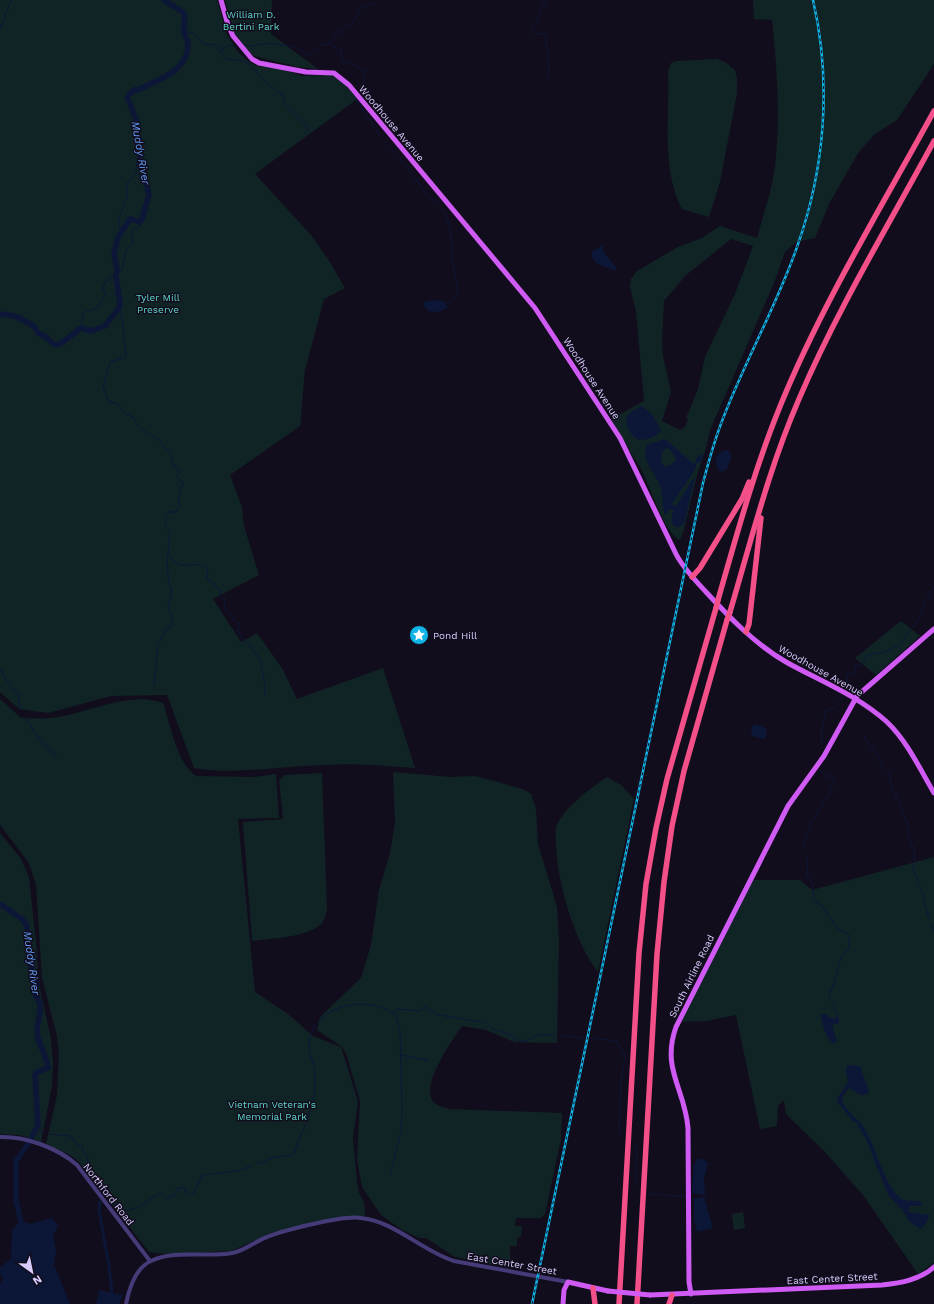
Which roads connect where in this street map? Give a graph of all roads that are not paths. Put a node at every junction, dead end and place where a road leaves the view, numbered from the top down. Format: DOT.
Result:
graph roads {
  1 [pos="221,0"];
  2 [pos="934,111"];
  3 [pos="934,141"];
  4 [pos="758,466"];
  5 [pos="764,496"];
  6 [pos="692,577"];
  7 [pos="934,629"];
  8 [pos="746,632"];
  9 [pos="856,698"];
  10 [pos="934,793"];
  11 [pos="0,1137"];
  12 [pos="150,1261"];
  13 [pos="934,1266"];
  14 [pos="568,1282"];
  15 [pos="593,1288"];
  16 [pos="691,1294"];
  17 [pos="672,1295"];
  18 [pos="126,1304"];
  19 [pos="563,1304"];
  20 [pos="595,1304"];
  21 [pos="619,1304"];
  22 [pos="637,1304"];
  23 [pos="669,1304"];
  1 -- 6 [label="main road, Woodhouse Avenue"];
  2 -- 4 [label="highway"];
  3 -- 5 [label="highway"];
  4 -- 6 [label="highway"];
  4 -- 21 [label="highway, bridge"];
  5 -- 8 [label="highway"];
  5 -- 22 [label="highway, bridge"];
  6 -- 8 [label="main road, Woodhouse Avenue"];
  7 -- 9 [label="main road, South Airline Road"];
  8 -- 9 [label="main road, Woodhouse Avenue"];
  9 -- 10 [label="main road, Woodhouse Avenue"];
  9 -- 16 [label="main road, South Airline Road"];
  11 -- 12 [label="street, Northford Road"];
  12 -- 14 [label="street, East Center Street"];
  12 -- 18 [label="street"];
  13 -- 16 [label="main road, East Center Street"];
  14 -- 15 [label="main road, East Center Street"];
  14 -- 19 [label="main road"];
  15 -- 17 [label="main road, East Center Street, bridge"];
  15 -- 20 [label="highway"];
  16 -- 17 [label="main road, East Center Street"];
  17 -- 23 [label="highway"];
}
